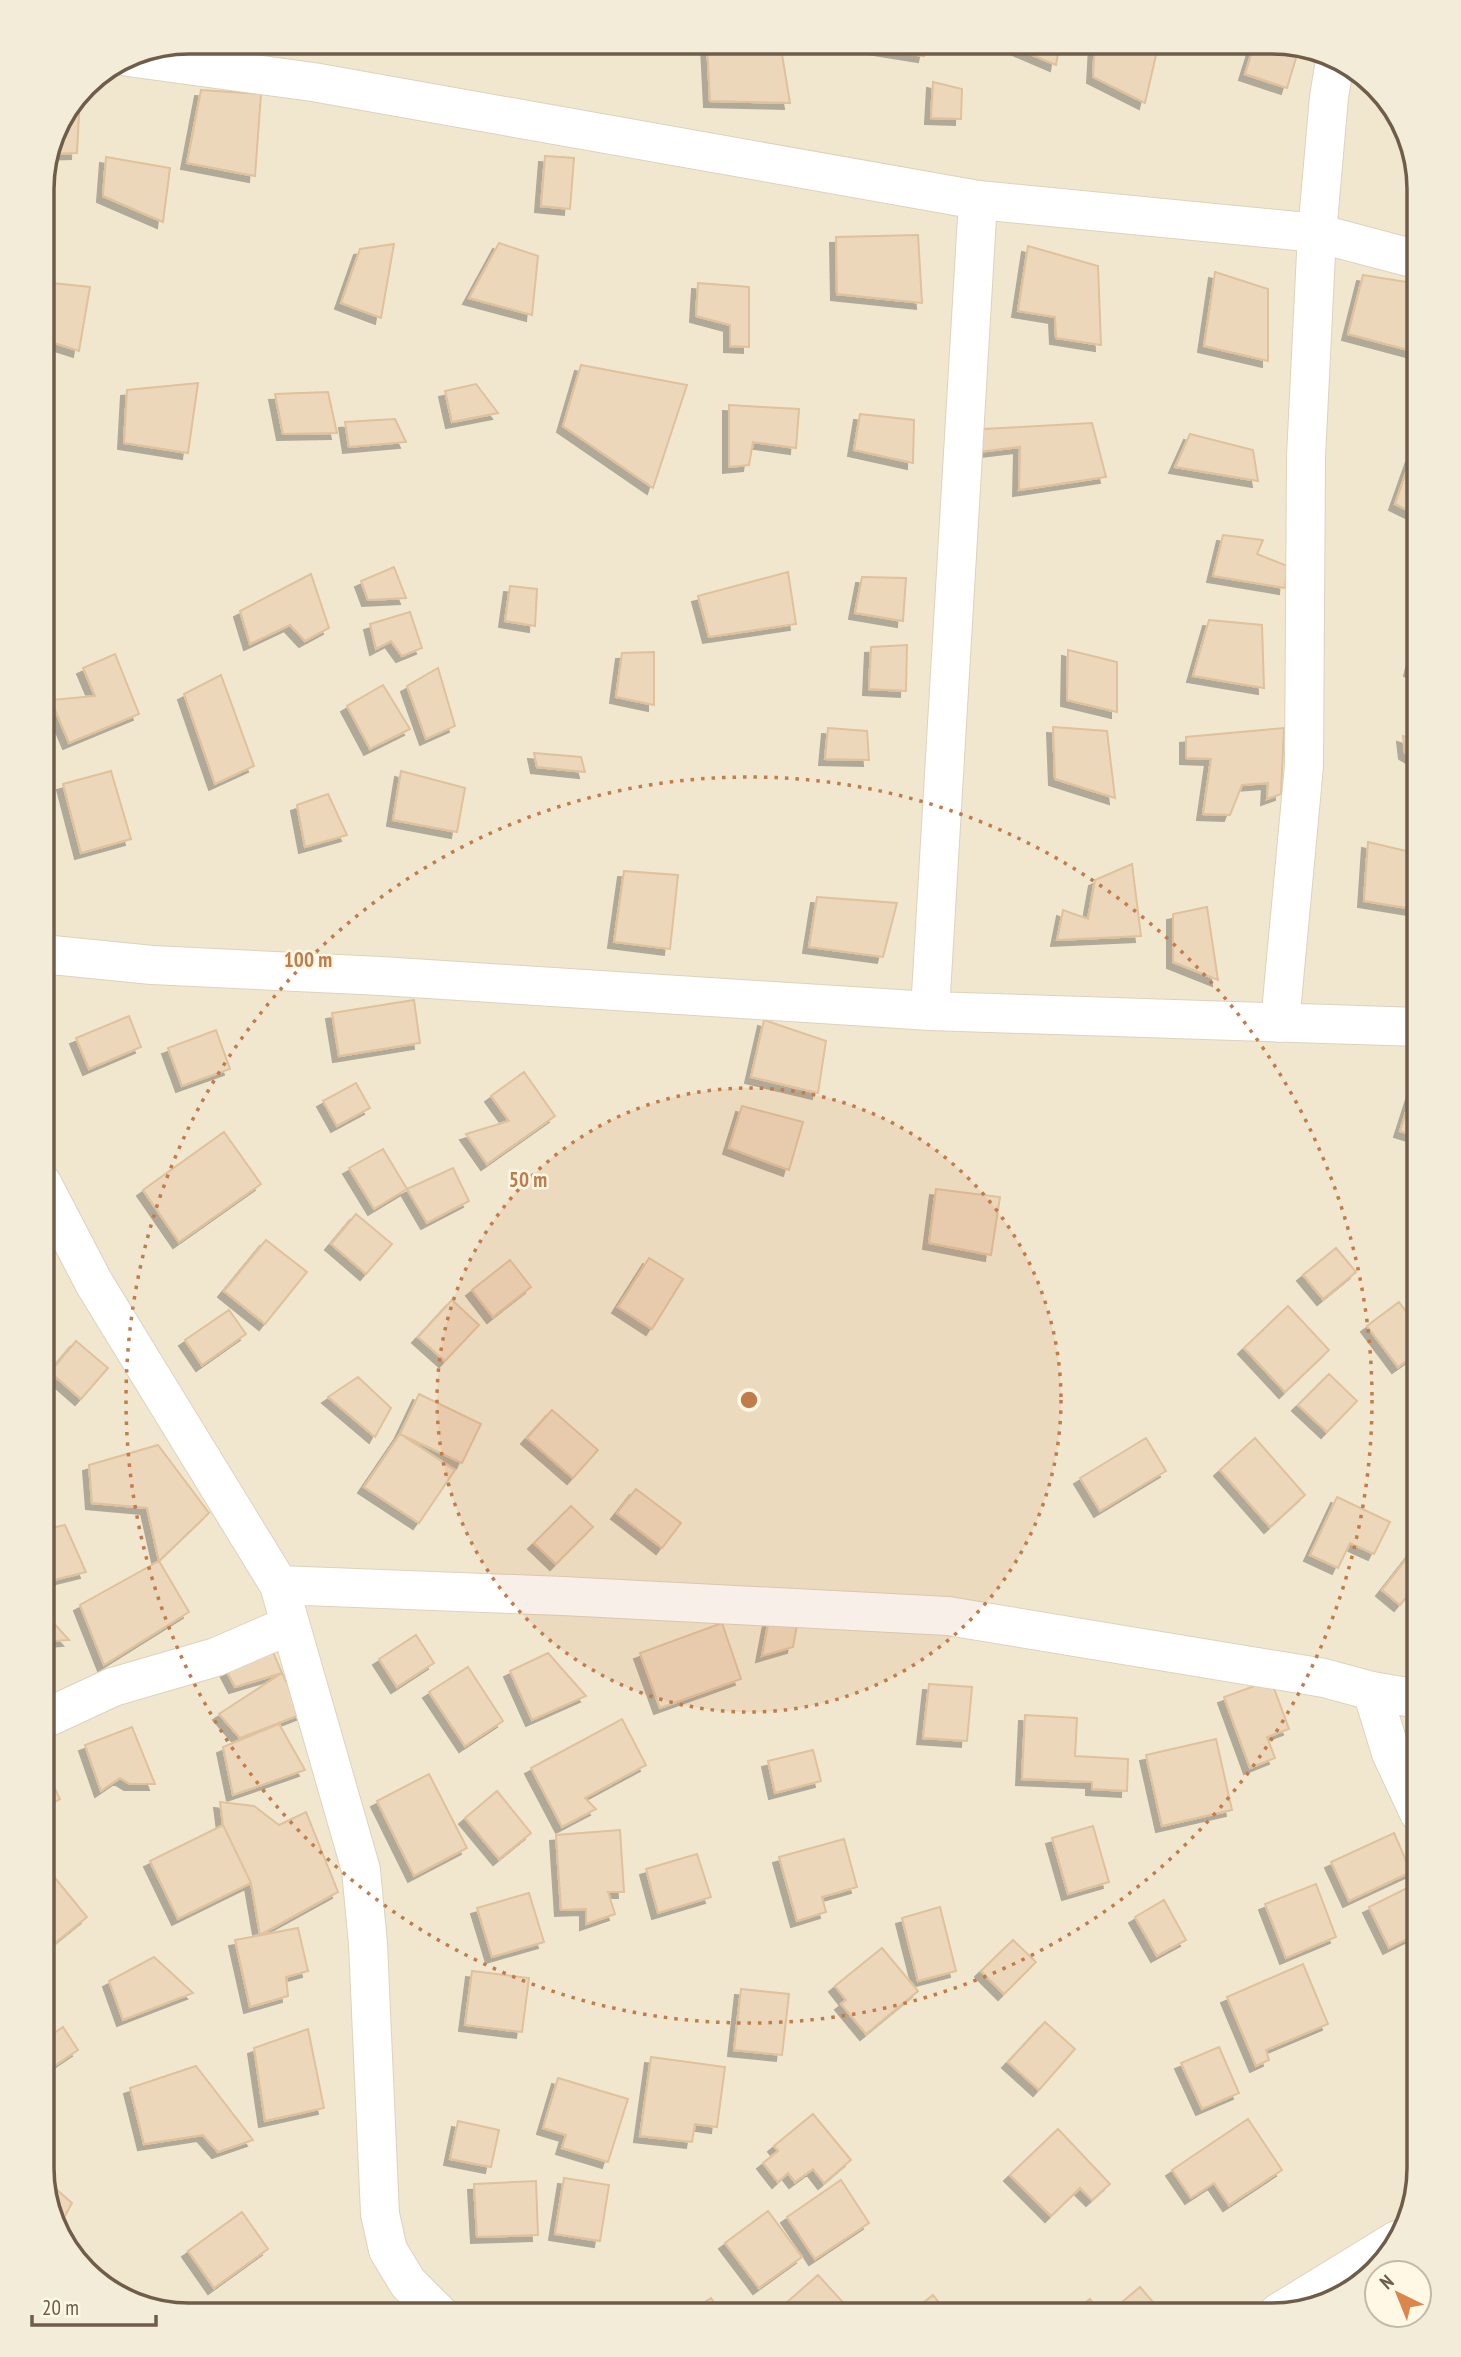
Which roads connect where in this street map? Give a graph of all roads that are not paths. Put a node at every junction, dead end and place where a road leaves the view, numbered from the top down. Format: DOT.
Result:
graph roads {
  1 [pos="150,60"];
  2 [pos="1334,69"];
  3 [pos="978,200"];
  4 [pos="1317,233"];
  5 [pos="1407,257"];
  6 [pos="55,955"];
  7 [pos="930,1011"];
  8 [pos="1280,1023"];
  9 [pos="1407,1027"];
  10 [pos="54,1207"];
  11 [pos="279,1585"];
  12 [pos="290,1625"];
  13 [pos="1372,1691"];
  14 [pos="1407,1697"];
  15 [pos="54,1714"];
  16 [pos="1407,1787"];
  17 [pos="1376,2253"];
  18 [pos="1300,2300"];
  19 [pos="427,2302"];
  1 -- 3 [label="street"];
  2 -- 4 [label="street"];
  3 -- 4 [label="street"];
  3 -- 7 [label="street"];
  4 -- 5 [label="street"];
  4 -- 8 [label="street"];
  6 -- 7 [label="street"];
  7 -- 8 [label="street"];
  8 -- 9 [label="street"];
  10 -- 11 [label="street"];
  11 -- 12 [label="street"];
  11 -- 13 [label="street"];
  12 -- 15 [label="street"];
  12 -- 19 [label="street"];
  13 -- 14 [label="street"];
  13 -- 16 [label="street"];
  17 -- 18 [label="street"];
}
